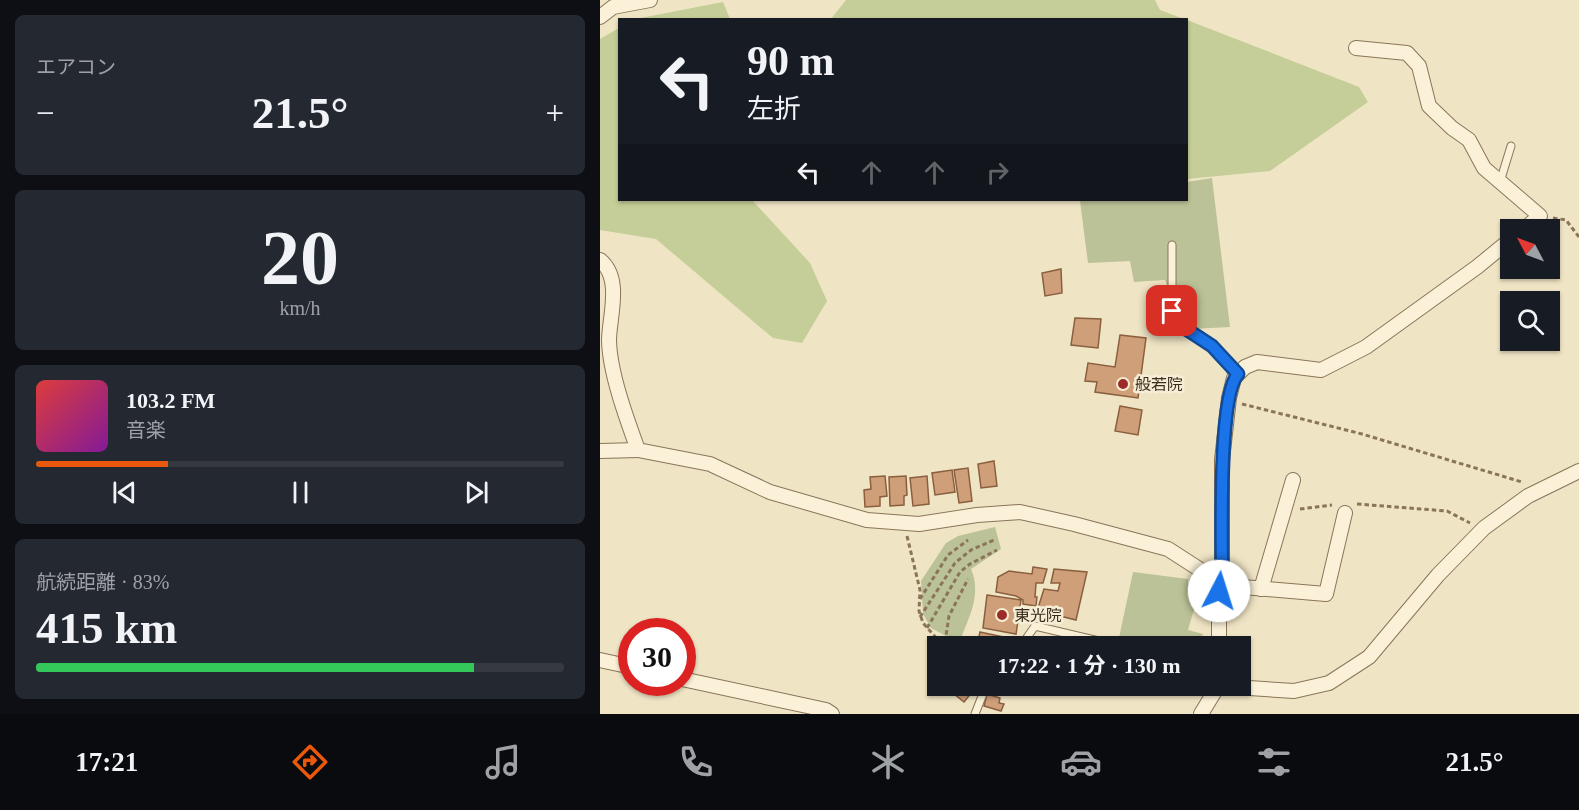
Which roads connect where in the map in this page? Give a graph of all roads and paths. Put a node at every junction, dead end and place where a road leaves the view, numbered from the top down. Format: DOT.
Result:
graph roads {
  1 [pos="650,0"];
  2 [pos="600,17"];
  3 [pos="1356,48"];
  4 [pos="1511,146"];
  5 [pos="1500,182"];
  6 [pos="1540,216"];
  7 [pos="1536,219"];
  8 [pos="1579,237"];
  9 [pos="1172,245"];
  10 [pos="1500,248"];
  11 [pos="600,260"];
  12 [pos="606,362"];
  13 [pos="1238,374"];
  14 [pos="1229,401"];
  15 [pos="638,450"];
  16 [pos="600,451"];
  17 [pos="1579,471"];
  18 [pos="1293,480"];
  19 [pos="1544,489"];
  20 [pos="1357,504"];
  21 [pos="1340,509"];
  22 [pos="1284,512"];
  23 [pos="904,523"];
  24 [pos="1482,530"];
  25 [pos="968,540"];
  26 [pos="994,540"];
  27 [pos="997,550"];
  28 [pos="968,579"];
  29 [pos="1220,588"];
  30 [pos="1261,589"];
  31 [pos="919,601"];
  32 [pos="920,617"];
  33 [pos="927,628"];
  34 [pos="934,636"];
  35 [pos="946,636"];
  36 [pos="1028,636"];
  37 [pos="1078,636"];
  38 [pos="1219,636"];
  39 [pos="600,660"];
  40 [pos="618,664"];
  41 [pos="696,683"];
  42 [pos="1251,688"];
  43 [pos="982,696"];
  44 [pos="1213,696"];
  45 [pos="792,708"];
  46 [pos="832,714"];
  47 [pos="975,714"];
  48 [pos="1201,714"];
  1 -- 2 [label="street"];
  3 -- 5 [label="street"];
  4 -- 5 [label="lane"];
  5 -- 6 [label="street"];
  6 -- 7 [label="street"];
  6 -- 8 [label="path"];
  9 -- 13 [label="lane"];
  10 -- 13 [label="street"];
  11 -- 12 [label="street"];
  12 -- 15 [label="street"];
  13 -- 14 [label="street"];
  14 -- 19 [label="path"];
  14 -- 29 [label="street"];
  15 -- 16 [label="street"];
  15 -- 23 [label="street"];
  17 -- 19 [label="street"];
  18 -- 22 [label="street"];
  19 -- 24 [label="street"];
  20 -- 24 [label="path"];
  21 -- 22 [label="path"];
  21 -- 30 [label="street"];
  22 -- 30 [label="street"];
  23 -- 29 [label="street"];
  23 -- 31 [label="path"];
  24 -- 42 [label="street"];
  25 -- 31 [label="path"];
  26 -- 32 [label="path"];
  27 -- 33 [label="path"];
  28 -- 35 [label="path"];
  29 -- 30 [label="street"];
  29 -- 38 [label="street"];
  31 -- 32 [label="path"];
  32 -- 33 [label="path"];
  33 -- 34 [label="path"];
  36 -- 37 [label="lane"];
  39 -- 40 [label="street"];
  41 -- 45 [label="street"];
  43 -- 47 [label="lane"];
  44 -- 48 [label="street"];
  45 -- 46 [label="street"];
}
